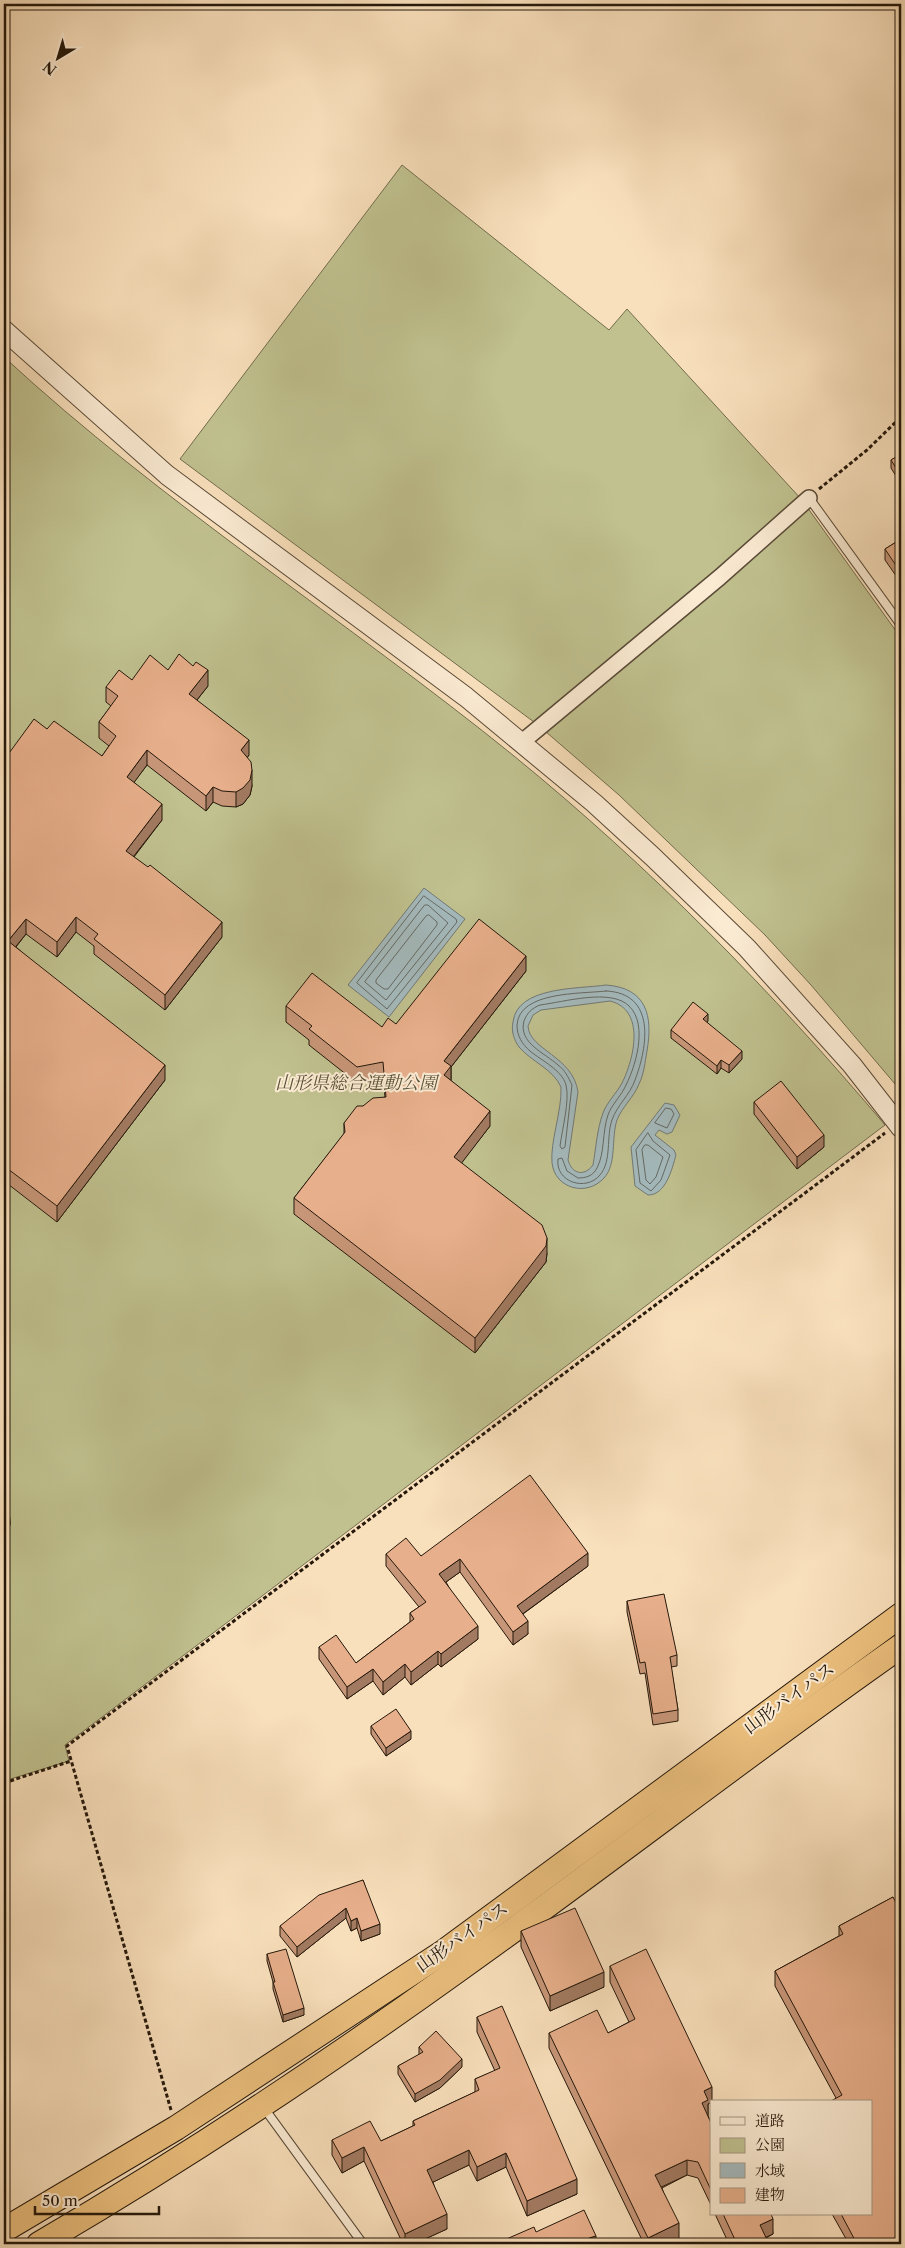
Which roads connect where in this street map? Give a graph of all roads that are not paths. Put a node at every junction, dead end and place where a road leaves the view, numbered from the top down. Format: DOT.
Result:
graph roads {
  1 [pos="4,330"];
  2 [pos="809,498"];
  3 [pos="901,625"];
  4 [pos="522,742"];
  5 [pos="899,1126"];
  6 [pos="4,1509"];
  7 [pos="4,1529"];
  8 [pos="901,1615"];
  9 [pos="901,1646"];
  10 [pos="261,2105"];
  11 [pos="4,2230"];
  12 [pos="39,2244"];
  13 [pos="363,2244"];
  1 -- 4 [label="street"];
  2 -- 3 [label="lane"];
  2 -- 4 [label="street"];
  4 -- 5 [label="street"];
  6 -- 7 [label="lane"];
  8 -- 11 [label="highway, 山形バイパス"];
  9 -- 10 [label="highway, 山形バイパス"];
  10 -- 12 [label="highway, 山形バイパス"];
  10 -- 13 [label="lane"];
}
